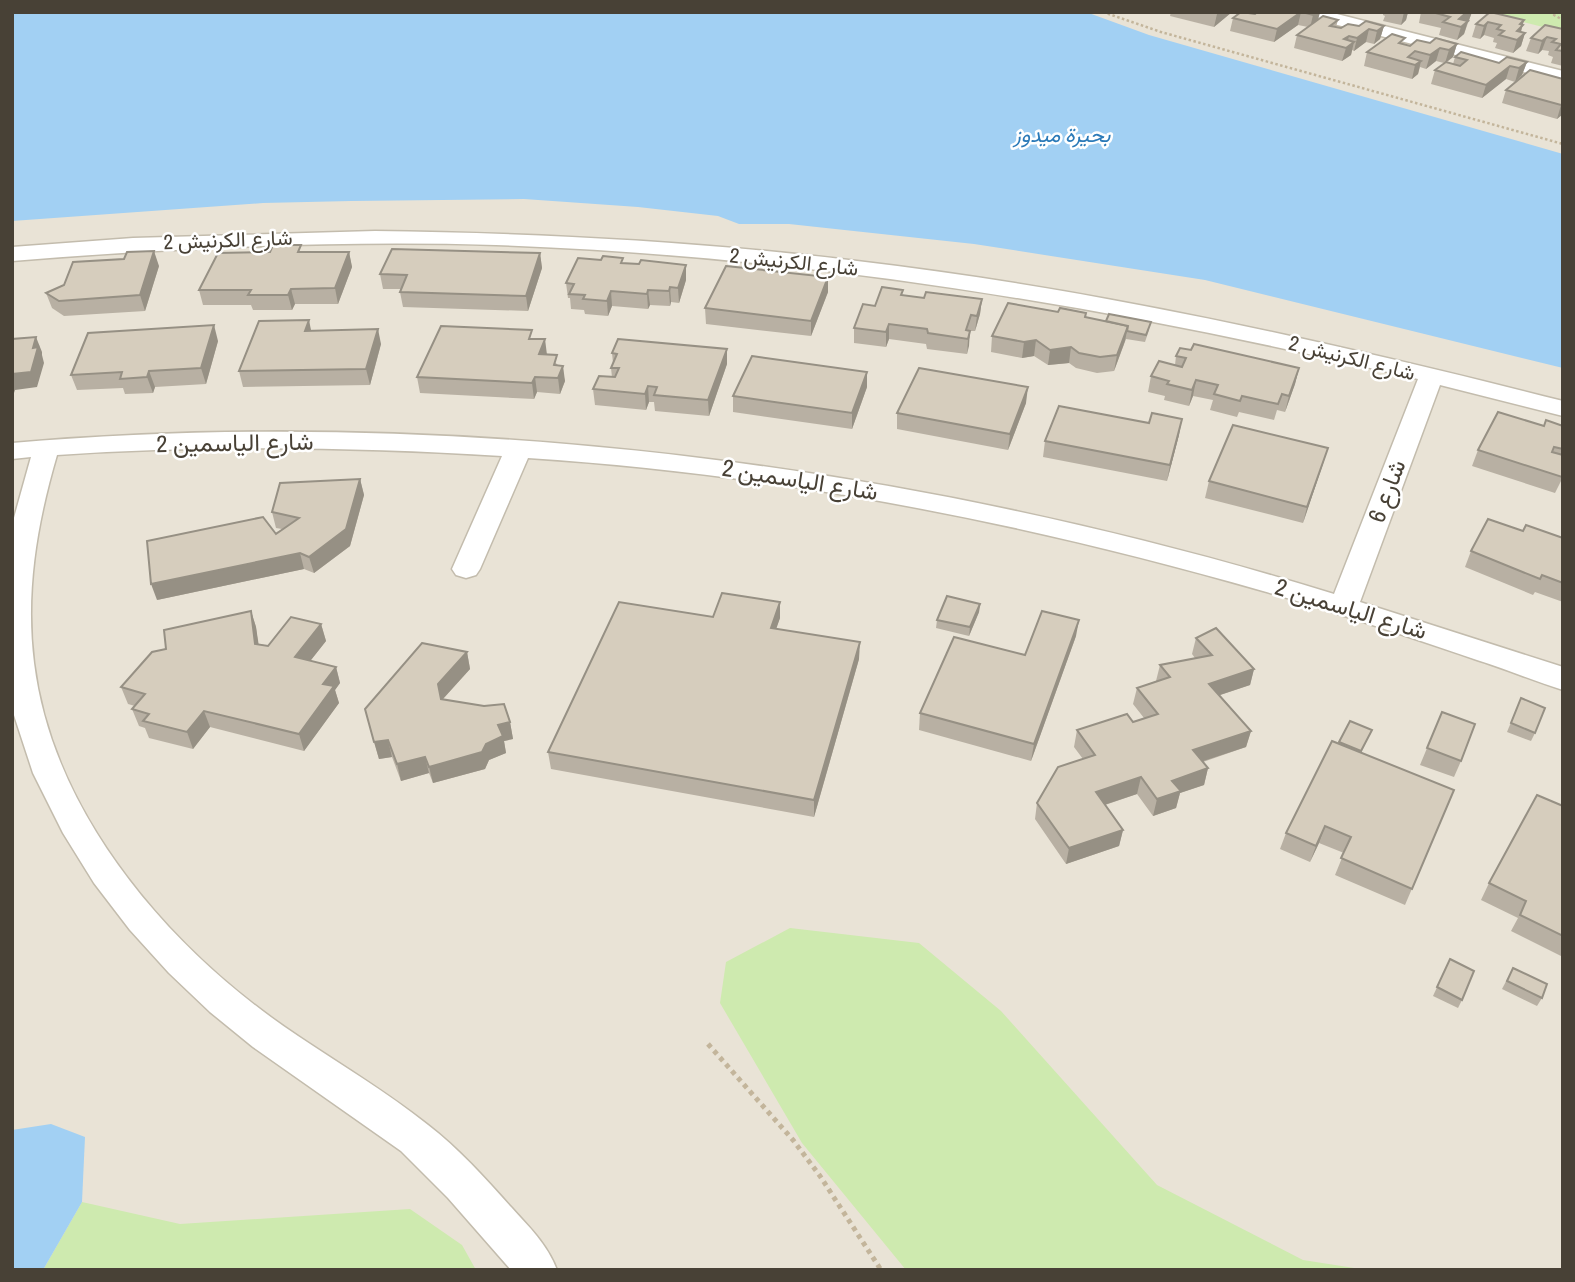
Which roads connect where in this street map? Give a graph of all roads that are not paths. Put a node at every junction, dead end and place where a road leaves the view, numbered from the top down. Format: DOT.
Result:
graph roads {
  1 [pos="1308,12"];
  2 [pos="1563,77"];
  3 [pos="12,254"];
  4 [pos="1431,377"];
  5 [pos="1563,409"];
  6 [pos="47,447"];
  7 [pos="519,448"];
  8 [pos="12,451"];
  9 [pos="466,569"];
  10 [pos="1343,605"];
  11 [pos="1563,678"];
  12 [pos="536,1270"];
  1 -- 2 [label="street"];
  3 -- 4 [label="street, شارع الكرنيش 2"];
  4 -- 5 [label="street, شارع الكرنيش 2"];
  4 -- 10 [label="street, شارع 6"];
  6 -- 7 [label="street, شارع الياسمين 2"];
  6 -- 8 [label="street, شارع الياسمين 2"];
  6 -- 12 [label="street"];
  7 -- 9 [label="street"];
  7 -- 10 [label="street, شارع الياسمين 2"];
  10 -- 11 [label="street, شارع الياسمين 2"];
}
